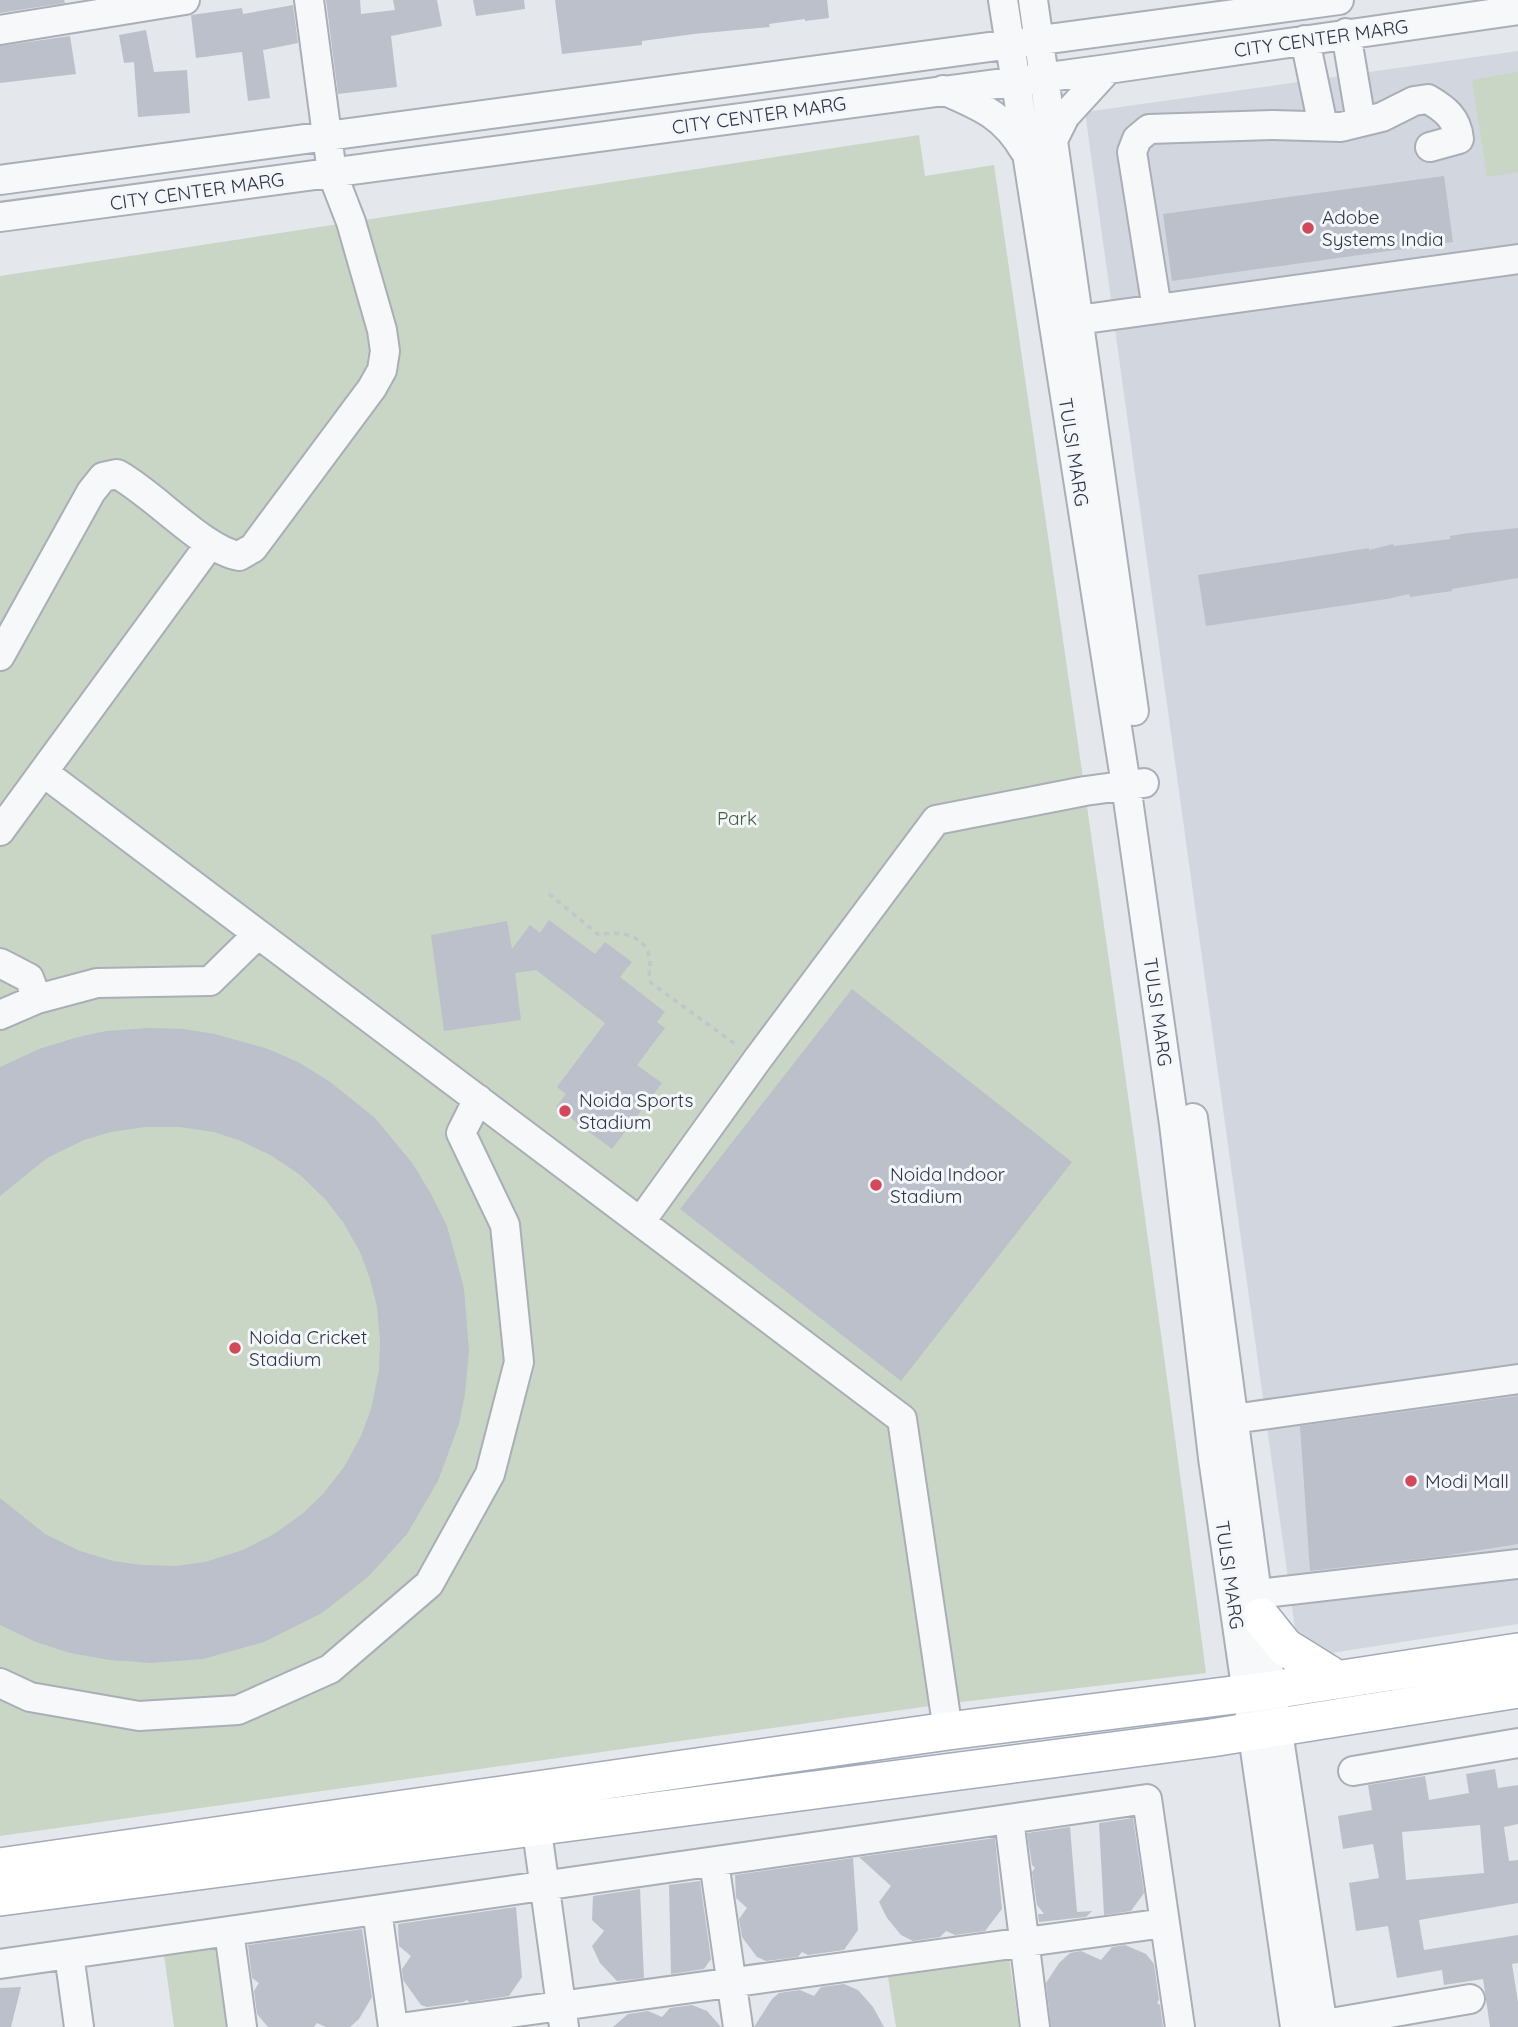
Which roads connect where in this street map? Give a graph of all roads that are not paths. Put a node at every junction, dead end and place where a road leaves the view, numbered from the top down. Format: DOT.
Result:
graph roads {
  1 [pos="186,0"];
  2 [pos="309,0"];
  3 [pos="1003,0"];
  4 [pos="1032,0"];
  5 [pos="1041,0"];
  6 [pos="1339,0"];
  7 [pos="1518,10"];
  8 [pos="0,30"];
  9 [pos="1346,33"];
  10 [pos="1083,35"];
  11 [pos="1305,40"];
  12 [pos="1038,41"];
  13 [pos="1009,45"];
  14 [pos="1108,69"];
  15 [pos="1044,77"];
  16 [pos="1015,80"];
  17 [pos="943,90"];
  18 [pos="1361,122"];
  19 [pos="1323,126"];
  20 [pos="327,136"];
  21 [pos="1053,140"];
  22 [pos="1430,147"];
  23 [pos="1027,155"];
  24 [pos="332,173"];
  25 [pos="0,180"];
  26 [pos="0,218"];
  27 [pos="1518,259"];
  28 [pos="1157,309"];
  29 [pos="1078,320"];
  30 [pos="210,544"];
  31 [pos="0,656"];
  32 [pos="43,772"];
  33 [pos="1135,784"];
  34 [pos="0,831"];
  35 [pos="258,934"];
  36 [pos="0,963"];
  37 [pos="37,999"];
  38 [pos="0,1015"];
  39 [pos="478,1099"];
  40 [pos="641,1222"];
  41 [pos="1518,1379"];
  42 [pos="1233,1419"];
  43 [pos="1518,1564"];
  44 [pos="1259,1606"];
  45 [pos="1518,1652"];
  46 [pos="1338,1680"];
  47 [pos="0,1683"];
  48 [pos="1518,1689"];
  49 [pos="1259,1691"];
  50 [pos="1265,1728"];
  51 [pos="948,1731"];
  52 [pos="1518,1743"];
  53 [pos="1353,1771"];
  54 [pos="534,1810"];
  55 [pos="1009,1819"];
  56 [pos="714,1862"];
  57 [pos="0,1867"];
  58 [pos="544,1887"];
  59 [pos="0,1897"];
  60 [pos="377,1910"];
  61 [pos="1165,1923"];
  62 [pos="229,1931"];
  63 [pos="1025,1942"];
  64 [pos="69,1954"];
  65 [pos="0,1964"];
  66 [pos="731,1982"];
  67 [pos="1470,1999"];
  68 [pos="562,2017"];
  69 [pos="1312,2026"];
  70 [pos="79,2027"];
  71 [pos="242,2027"];
  72 [pos="393,2027"];
  73 [pos="407,2027"];
  74 [pos="738,2027"];
  75 [pos="1035,2027"];
  76 [pos="1180,2027"];
  1 -- 8 [label="street"];
  2 -- 20 [label="street"];
  3 -- 13 [label="street, TULSI MARG"];
  4 -- 12 [label="street, TULSI MARG"];
  5 -- 10 [label="street"];
  6 -- 10 [label="street, CITY CENTER MARG"];
  7 -- 9 [label="street, CITY CENTER MARG"];
  9 -- 11 [label="street, CITY CENTER MARG"];
  9 -- 18 [label="street"];
  10 -- 12 [label="street, CITY CENTER MARG"];
  11 -- 14 [label="street, CITY CENTER MARG"];
  11 -- 19 [label="street"];
  12 -- 13 [label="street, CITY CENTER MARG"];
  12 -- 15 [label="street, TULSI MARG"];
  13 -- 16 [label="street, TULSI MARG"];
  13 -- 20 [label="street, CITY CENTER MARG"];
  14 -- 15 [label="street, CITY CENTER MARG"];
  14 -- 21 [label="street"];
  15 -- 16 [label="street, CITY CENTER MARG"];
  15 -- 21 [label="street, TULSI MARG"];
  16 -- 17 [label="street, CITY CENTER MARG"];
  16 -- 23 [label="street, TULSI MARG"];
  17 -- 23 [label="street"];
  17 -- 24 [label="street, CITY CENTER MARG"];
  18 -- 19 [label="street"];
  18 -- 22 [label="street"];
  19 -- 28 [label="street"];
  20 -- 24 [label="street"];
  20 -- 25 [label="street, CITY CENTER MARG"];
  21 -- 29 [label="street, TULSI MARG"];
  23 -- 33 [label="street, TULSI MARG"];
  24 -- 26 [label="street, CITY CENTER MARG"];
  24 -- 30 [label="street"];
  27 -- 28 [label="street"];
  28 -- 29 [label="street"];
  29 -- 33 [label="street, TULSI MARG"];
  30 -- 31 [label="street"];
  30 -- 32 [label="street"];
  32 -- 34 [label="street"];
  32 -- 35 [label="street"];
  33 -- 40 [label="street"];
  33 -- 42 [label="street, TULSI MARG"];
  33 -- 49 [label="street, TULSI MARG"];
  35 -- 37 [label="street"];
  35 -- 39 [label="street"];
  36 -- 37 [label="street"];
  37 -- 38 [label="street"];
  39 -- 40 [label="street"];
  39 -- 47 [label="street"];
  40 -- 51 [label="street"];
  41 -- 42 [label="street"];
  42 -- 44 [label="street, TULSI MARG"];
  43 -- 44 [label="street"];
  44 -- 46 [label="main road"];
  44 -- 49 [label="street, TULSI MARG"];
  45 -- 46 [label="main road"];
  46 -- 49 [label="main road"];
  48 -- 50 [label="main road"];
  49 -- 50 [label="street, TULSI MARG"];
  49 -- 51 [label="main road"];
  50 -- 54 [label="main road"];
  50 -- 69 [label="street, TULSI MARG"];
  51 -- 54 [label="main road"];
  52 -- 53 [label="street"];
  54 -- 57 [label="main road"];
  54 -- 58 [label="street"];
  54 -- 59 [label="main road"];
  55 -- 56 [label="street"];
  55 -- 61 [label="street"];
  55 -- 63 [label="street"];
  56 -- 58 [label="street"];
  56 -- 66 [label="street"];
  58 -- 60 [label="street"];
  58 -- 68 [label="street"];
  60 -- 62 [label="street"];
  60 -- 72 [label="street"];
  61 -- 63 [label="street"];
  61 -- 76 [label="street"];
  62 -- 64 [label="street"];
  62 -- 71 [label="street"];
  63 -- 66 [label="street"];
  63 -- 75 [label="street"];
  64 -- 65 [label="street"];
  64 -- 70 [label="street"];
  66 -- 68 [label="street"];
  66 -- 74 [label="street"];
  67 -- 69 [label="street"];
  68 -- 73 [label="street"];
}
